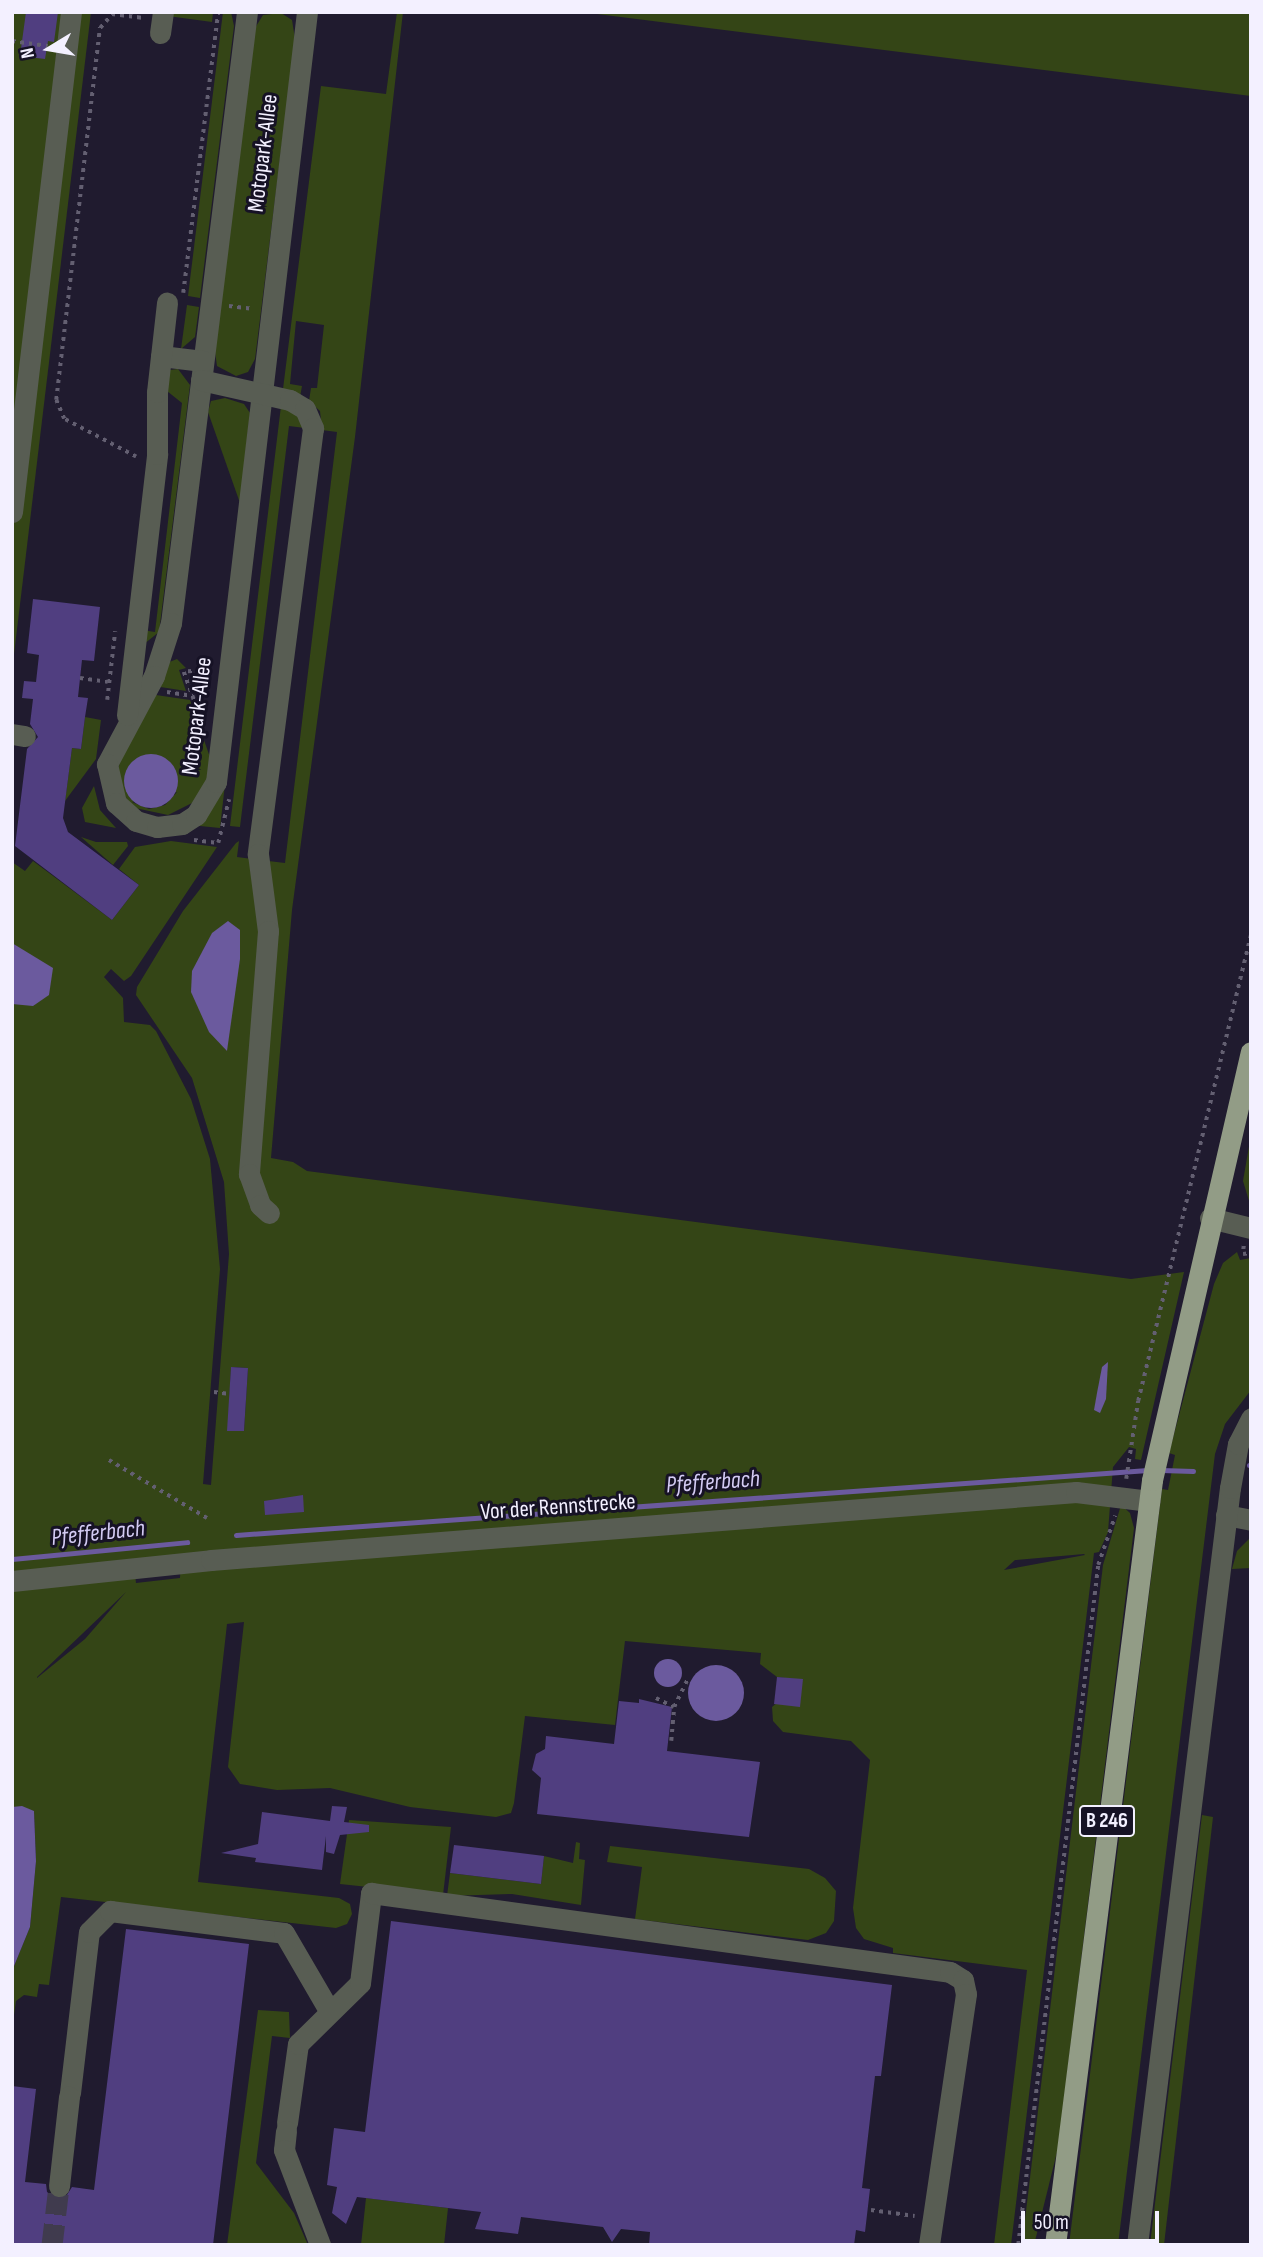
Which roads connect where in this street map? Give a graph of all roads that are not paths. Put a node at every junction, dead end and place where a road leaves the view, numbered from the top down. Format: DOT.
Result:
graph roads {
  1 [pos="71,12"];
  2 [pos="247,12"];
  3 [pos="307,12"];
  4 [pos="167,303"];
  5 [pos="161,356"];
  6 [pos="202,371"];
  7 [pos="261,392"];
  8 [pos="12,512"];
  9 [pos="127,721"];
  10 [pos="1251,1052"];
  11 [pos="269,1213"];
  12 [pos="1210,1218"];
  13 [pos="1251,1228"];
  14 [pos="1251,1418"];
  15 [pos="1150,1491"];
  16 [pos="1226,1515"];
  17 [pos="1251,1520"];
  18 [pos="12,1581"];
  19 [pos="330,2012"];
  20 [pos="59,2186"];
  21 [pos="320,2245"];
  22 [pos="929,2245"];
  23 [pos="1055,2245"];
  24 [pos="1137,2245"];
  1 -- 8 [label="street"];
  2 -- 6 [label="street, Motopark-Allee"];
  3 -- 7 [label="street, Motopark-Allee"];
  4 -- 5 [label="street"];
  5 -- 6 [label="street"];
  5 -- 9 [label="street"];
  6 -- 7 [label="street"];
  6 -- 9 [label="street, Motopark-Allee"];
  7 -- 9 [label="street, Motopark-Allee"];
  7 -- 11 [label="street"];
  10 -- 12 [label="main road, B 246"];
  12 -- 13 [label="street"];
  12 -- 15 [label="main road, B 246"];
  14 -- 16 [label="street"];
  15 -- 18 [label="street, Vor der Rennstrecke"];
  15 -- 23 [label="main road, B 246"];
  16 -- 17 [label="street"];
  16 -- 24 [label="street"];
  19 -- 20 [label="street"];
  19 -- 21 [label="street"];
  19 -- 22 [label="street"];
}
